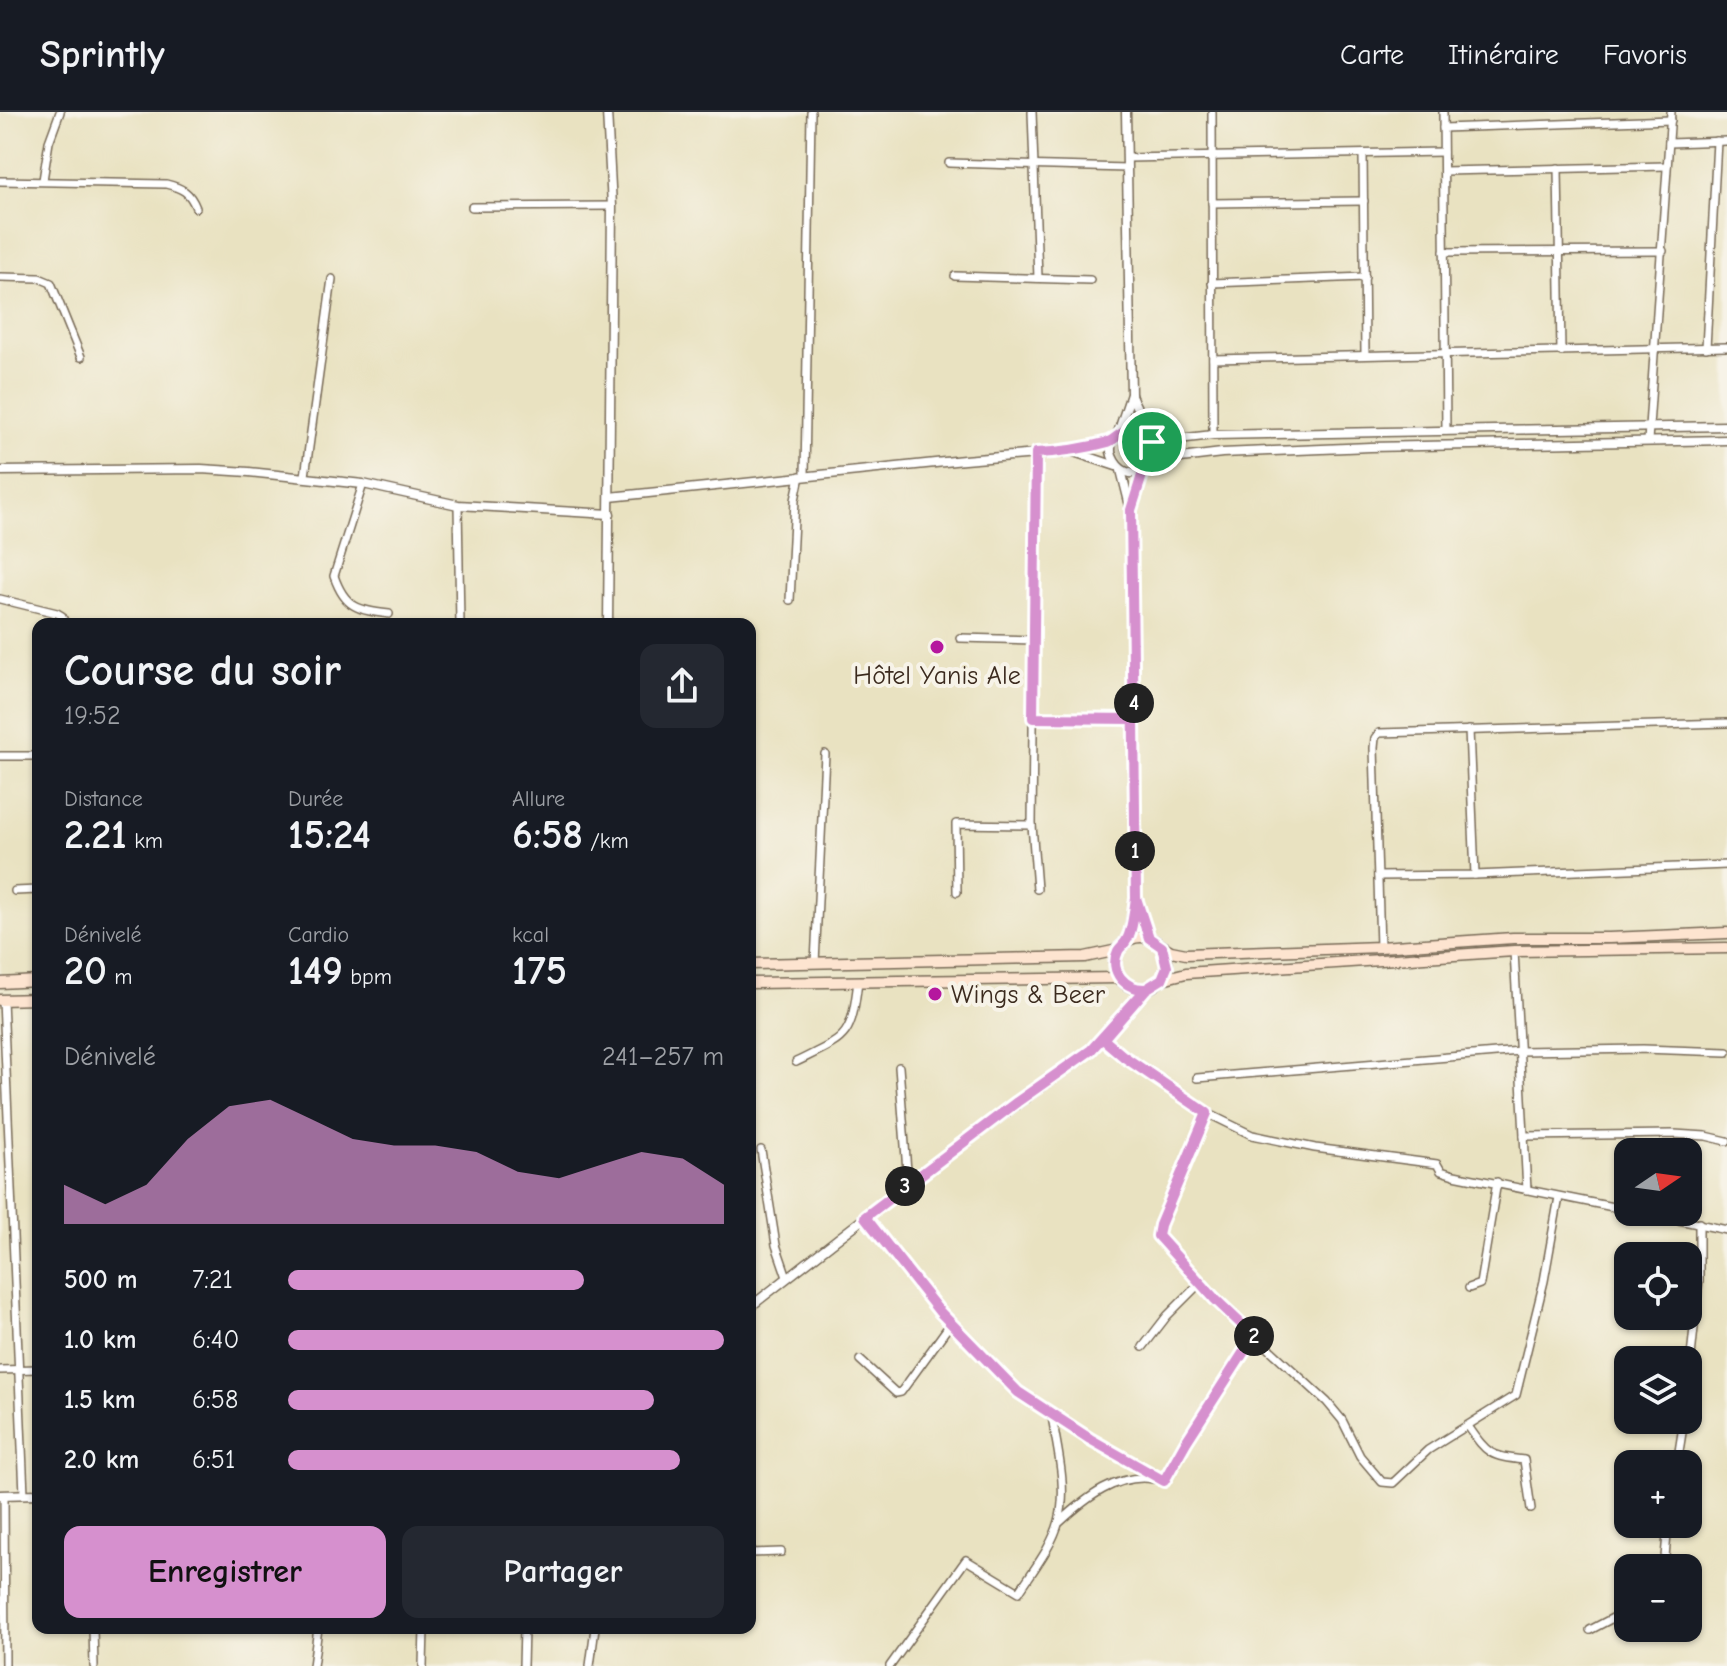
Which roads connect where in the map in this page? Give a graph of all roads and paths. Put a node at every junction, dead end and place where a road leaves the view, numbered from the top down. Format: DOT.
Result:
graph roads {
  1 [pos="60,112"];
  2 [pos="607,112"];
  3 [pos="811,112"];
  4 [pos="1032,112"];
  5 [pos="1126,112"];
  6 [pos="1212,112"];
  7 [pos="1443,112"];
  8 [pos="1557,112"];
  9 [pos="1671,116"];
  10 [pos="1557,124"];
  11 [pos="1443,128"];
  12 [pos="1717,141"];
  13 [pos="1727,141"];
  14 [pos="1669,143"];
  15 [pos="1443,152"];
  16 [pos="1363,154"];
  17 [pos="1212,156"];
  18 [pos="1127,158"];
  19 [pos="949,163"];
  20 [pos="1034,166"];
  21 [pos="1667,166"];
  22 [pos="1127,168"];
  23 [pos="1558,168"];
  24 [pos="1444,171"];
  25 [pos="43,180"];
  26 [pos="0,181"];
  27 [pos="1364,201"];
  28 [pos="1212,203"];
  29 [pos="612,206"];
  30 [pos="472,207"];
  31 [pos="196,208"];
  32 [pos="1559,251"];
  33 [pos="1663,251"];
  34 [pos="1444,252"];
  35 [pos="955,276"];
  36 [pos="0,277"];
  37 [pos="1365,277"];
  38 [pos="1038,278"];
  39 [pos="332,279"];
  40 [pos="1090,280"];
  41 [pos="1212,283"];
  42 [pos="1727,347"];
  43 [pos="1706,348"];
  44 [pos="1656,349"];
  45 [pos="1561,352"];
  46 [pos="1446,354"];
  47 [pos="1365,355"];
  48 [pos="81,357"];
  49 [pos="1213,359"];
  50 [pos="1131,394"];
  51 [pos="1727,426"];
  52 [pos="1649,427"];
  53 [pos="1446,431"];
  54 [pos="1213,435"];
  55 [pos="1115,438"];
  56 [pos="1150,439"];
  57 [pos="1727,440"];
  58 [pos="1648,441"];
  59 [pos="1073,451"];
  60 [pos="1036,453"];
  61 [pos="1147,467"];
  62 [pos="1119,468"];
  63 [pos="0,471"];
  64 [pos="305,476"];
  65 [pos="802,476"];
  66 [pos="363,484"];
  67 [pos="610,497"];
  68 [pos="458,505"];
  69 [pos="1131,510"];
  70 [pos="610,514"];
  71 [pos="0,599"];
  72 [pos="790,600"];
  73 [pos="389,614"];
  74 [pos="63,618"];
  75 [pos="460,618"];
  76 [pos="608,618"];
  77 [pos="960,638"];
  78 [pos="1033,640"];
  79 [pos="1033,718"];
  80 [pos="1134,719"];
  81 [pos="1727,723"];
  82 [pos="1469,730"];
  83 [pos="825,754"];
  84 [pos="0,756"];
  85 [pos="32,756"];
  86 [pos="1032,825"];
  87 [pos="1727,865"];
  88 [pos="1475,875"];
  89 [pos="1378,876"];
  90 [pos="1037,889"];
  91 [pos="32,890"];
  92 [pos="15,891"];
  93 [pos="957,892"];
  94 [pos="1136,898"];
  95 [pos="1727,933"];
  96 [pos="1127,941"];
  97 [pos="1154,941"];
  98 [pos="1380,947"];
  99 [pos="1727,948"];
  100 [pos="1118,950"];
  101 [pos="1514,951"];
  102 [pos="815,963"];
  103 [pos="756,964"];
  104 [pos="1119,978"];
  105 [pos="1162,979"];
  106 [pos="32,981"];
  107 [pos="858,981"];
  108 [pos="0,983"];
  109 [pos="756,983"];
  110 [pos="1146,989"];
  111 [pos="32,999"];
  112 [pos="1,1000"];
  113 [pos="1103,1039"];
  114 [pos="1520,1051"];
  115 [pos="1727,1052"];
  116 [pos="796,1062"];
  117 [pos="899,1067"];
  118 [pos="1197,1078"];
  119 [pos="1207,1113"];
  120 [pos="1524,1136"];
  121 [pos="1727,1141"];
  122 [pos="761,1150"];
  123 [pos="1497,1182"];
  124 [pos="908,1184"];
  125 [pos="1527,1190"];
  126 [pos="1559,1197"];
  127 [pos="1614,1207"];
  128 [pos="865,1217"];
  129 [pos="1702,1224"];
  130 [pos="1699,1226"];
  131 [pos="1727,1230"];
  132 [pos="787,1277"];
  133 [pos="1200,1283"];
  134 [pos="1469,1288"];
  135 [pos="756,1302"];
  136 [pos="951,1323"];
  137 [pos="1254,1336"];
  138 [pos="1692,1346"];
  139 [pos="1143,1347"];
  140 [pos="860,1360"];
  141 [pos="17,1369"];
  142 [pos="32,1369"];
  143 [pos="0,1370"];
  144 [pos="1052,1416"];
  145 [pos="1468,1426"];
  146 [pos="1164,1481"];
  147 [pos="24,1494"];
  148 [pos="32,1494"];
  149 [pos="2,1495"];
  150 [pos="1531,1509"];
  151 [pos="1059,1523"];
  152 [pos="781,1552"];
  153 [pos="756,1553"];
  154 [pos="1614,1617"];
  155 [pos="1590,1630"];
  156 [pos="93,1634"];
  157 [pos="317,1634"];
  158 [pos="424,1634"];
  159 [pos="524,1634"];
  160 [pos="594,1634"];
  161 [pos="5,1666"];
  162 [pos="94,1666"];
  163 [pos="313,1666"];
  164 [pos="423,1666"];
  165 [pos="523,1666"];
  166 [pos="590,1666"];
  167 [pos="890,1666"];
  1 -- 25 [label="street"];
  2 -- 29 [label="street"];
  3 -- 65 [label="street"];
  4 -- 20 [label="street"];
  5 -- 18 [label="street"];
  6 -- 17 [label="street"];
  7 -- 11 [label="street"];
  8 -- 10 [label="street"];
  9 -- 10 [label="street"];
  9 -- 14 [label="street"];
  10 -- 11 [label="street"];
  11 -- 15 [label="street"];
  12 -- 13 [label="street"];
  12 -- 14 [label="street"];
  12 -- 43 [label="street"];
  14 -- 21 [label="street"];
  15 -- 16 [label="street"];
  15 -- 24 [label="street"];
  16 -- 17 [label="street"];
  16 -- 27 [label="street"];
  17 -- 18 [label="street"];
  17 -- 28 [label="street"];
  18 -- 22 [label="street"];
  19 -- 20 [label="street"];
  20 -- 22 [label="street"];
  20 -- 38 [label="street"];
  21 -- 23 [label="street"];
  21 -- 33 [label="street"];
  22 -- 50 [label="street"];
  23 -- 24 [label="street"];
  23 -- 32 [label="street"];
  24 -- 34 [label="street"];
  25 -- 26 [label="street"];
  25 -- 31 [label="street"];
  27 -- 28 [label="street"];
  27 -- 37 [label="street"];
  28 -- 41 [label="street"];
  29 -- 30 [label="street"];
  29 -- 67 [label="street"];
  32 -- 33 [label="street"];
  32 -- 34 [label="street"];
  32 -- 45 [label="street"];
  33 -- 44 [label="street"];
  34 -- 46 [label="street"];
  35 -- 38 [label="street"];
  36 -- 48 [label="street"];
  37 -- 41 [label="street"];
  37 -- 47 [label="street"];
  38 -- 40 [label="street"];
  39 -- 64 [label="street"];
  41 -- 49 [label="street"];
  42 -- 43 [label="street"];
  43 -- 44 [label="street"];
  44 -- 45 [label="street"];
  44 -- 52 [label="street"];
  45 -- 46 [label="street"];
  46 -- 47 [label="street"];
  46 -- 53 [label="street"];
  47 -- 49 [label="street"];
  49 -- 54 [label="street"];
  50 -- 55 [label="street"];
  50 -- 56 [label="street"];
  51 -- 52 [label="street"];
  52 -- 53 [label="street"];
  52 -- 58 [label="street"];
  53 -- 54 [label="street"];
  54 -- 56 [label="street"];
  55 -- 56 [label="street"];
  55 -- 59 [label="street"];
  55 -- 62 [label="street"];
  56 -- 61 [label="street"];
  57 -- 58 [label="street"];
  58 -- 61 [label="street"];
  59 -- 60 [label="street"];
  59 -- 62 [label="street"];
  60 -- 65 [label="street"];
  60 -- 78 [label="street"];
  61 -- 62 [label="street"];
  61 -- 69 [label="street"];
  62 -- 69 [label="street"];
  63 -- 64 [label="street"];
  64 -- 66 [label="street"];
  65 -- 67 [label="street"];
  65 -- 72 [label="street"];
  66 -- 68 [label="street"];
  66 -- 73 [label="street"];
  67 -- 70 [label="street"];
  68 -- 70 [label="street"];
  68 -- 75 [label="street"];
  69 -- 80 [label="street"];
  70 -- 76 [label="street"];
  71 -- 74 [label="street"];
  77 -- 78 [label="street"];
  78 -- 79 [label="street"];
  79 -- 80 [label="street"];
  79 -- 86 [label="street"];
  80 -- 94 [label="street"];
  81 -- 82 [label="street"];
  82 -- 88 [label="street"];
  82 -- 89 [label="street"];
  83 -- 102 [label="street"];
  84 -- 85 [label="street"];
  86 -- 90 [label="street"];
  86 -- 93 [label="street"];
  87 -- 88 [label="street"];
  88 -- 89 [label="street"];
  89 -- 98 [label="street"];
  91 -- 92 [label="street"];
  94 -- 96 [label="street"];
  94 -- 97 [label="street"];
  95 -- 98 [label="main road"];
  96 -- 97 [label="main road"];
  96 -- 100 [label="main road"];
  97 -- 98 [label="main road"];
  97 -- 105 [label="main road"];
  99 -- 101 [label="main road"];
  100 -- 102 [label="main road"];
  100 -- 104 [label="main road"];
  101 -- 105 [label="main road"];
  101 -- 114 [label="street"];
  102 -- 103 [label="main road"];
  104 -- 107 [label="main road"];
  104 -- 110 [label="main road"];
  105 -- 110 [label="main road"];
  106 -- 108 [label="main road"];
  107 -- 109 [label="main road"];
  107 -- 116 [label="street"];
  110 -- 113 [label="street"];
  111 -- 112 [label="main road"];
  112 -- 141 [label="street"];
  113 -- 119 [label="street"];
  113 -- 124 [label="street"];
  114 -- 115 [label="street"];
  114 -- 118 [label="street"];
  114 -- 120 [label="street"];
  117 -- 124 [label="street"];
  119 -- 123 [label="street"];
  119 -- 133 [label="street"];
  120 -- 121 [label="street"];
  120 -- 125 [label="street"];
  122 -- 132 [label="street"];
  123 -- 125 [label="street"];
  123 -- 134 [label="street"];
  124 -- 128 [label="street"];
  125 -- 126 [label="street"];
  126 -- 127 [label="street"];
  126 -- 145 [label="street"];
  128 -- 132 [label="street"];
  128 -- 136 [label="street"];
  129 -- 131 [label="street"];
  130 -- 138 [label="street"];
  132 -- 135 [label="street"];
  133 -- 137 [label="street"];
  133 -- 139 [label="street"];
  136 -- 140 [label="street"];
  136 -- 144 [label="street"];
  137 -- 145 [label="street"];
  137 -- 146 [label="street"];
  141 -- 142 [label="street"];
  141 -- 143 [label="street"];
  141 -- 147 [label="street"];
  144 -- 146 [label="street"];
  144 -- 151 [label="street"];
  145 -- 150 [label="street"];
  146 -- 151 [label="street"];
  147 -- 148 [label="street"];
  147 -- 149 [label="street"];
  149 -- 161 [label="street"];
  151 -- 167 [label="street"];
  152 -- 153 [label="street"];
  154 -- 155 [label="street"];
  156 -- 162 [label="street"];
  157 -- 163 [label="street"];
  158 -- 164 [label="street"];
  159 -- 165 [label="street"];
  160 -- 166 [label="street"];
}
